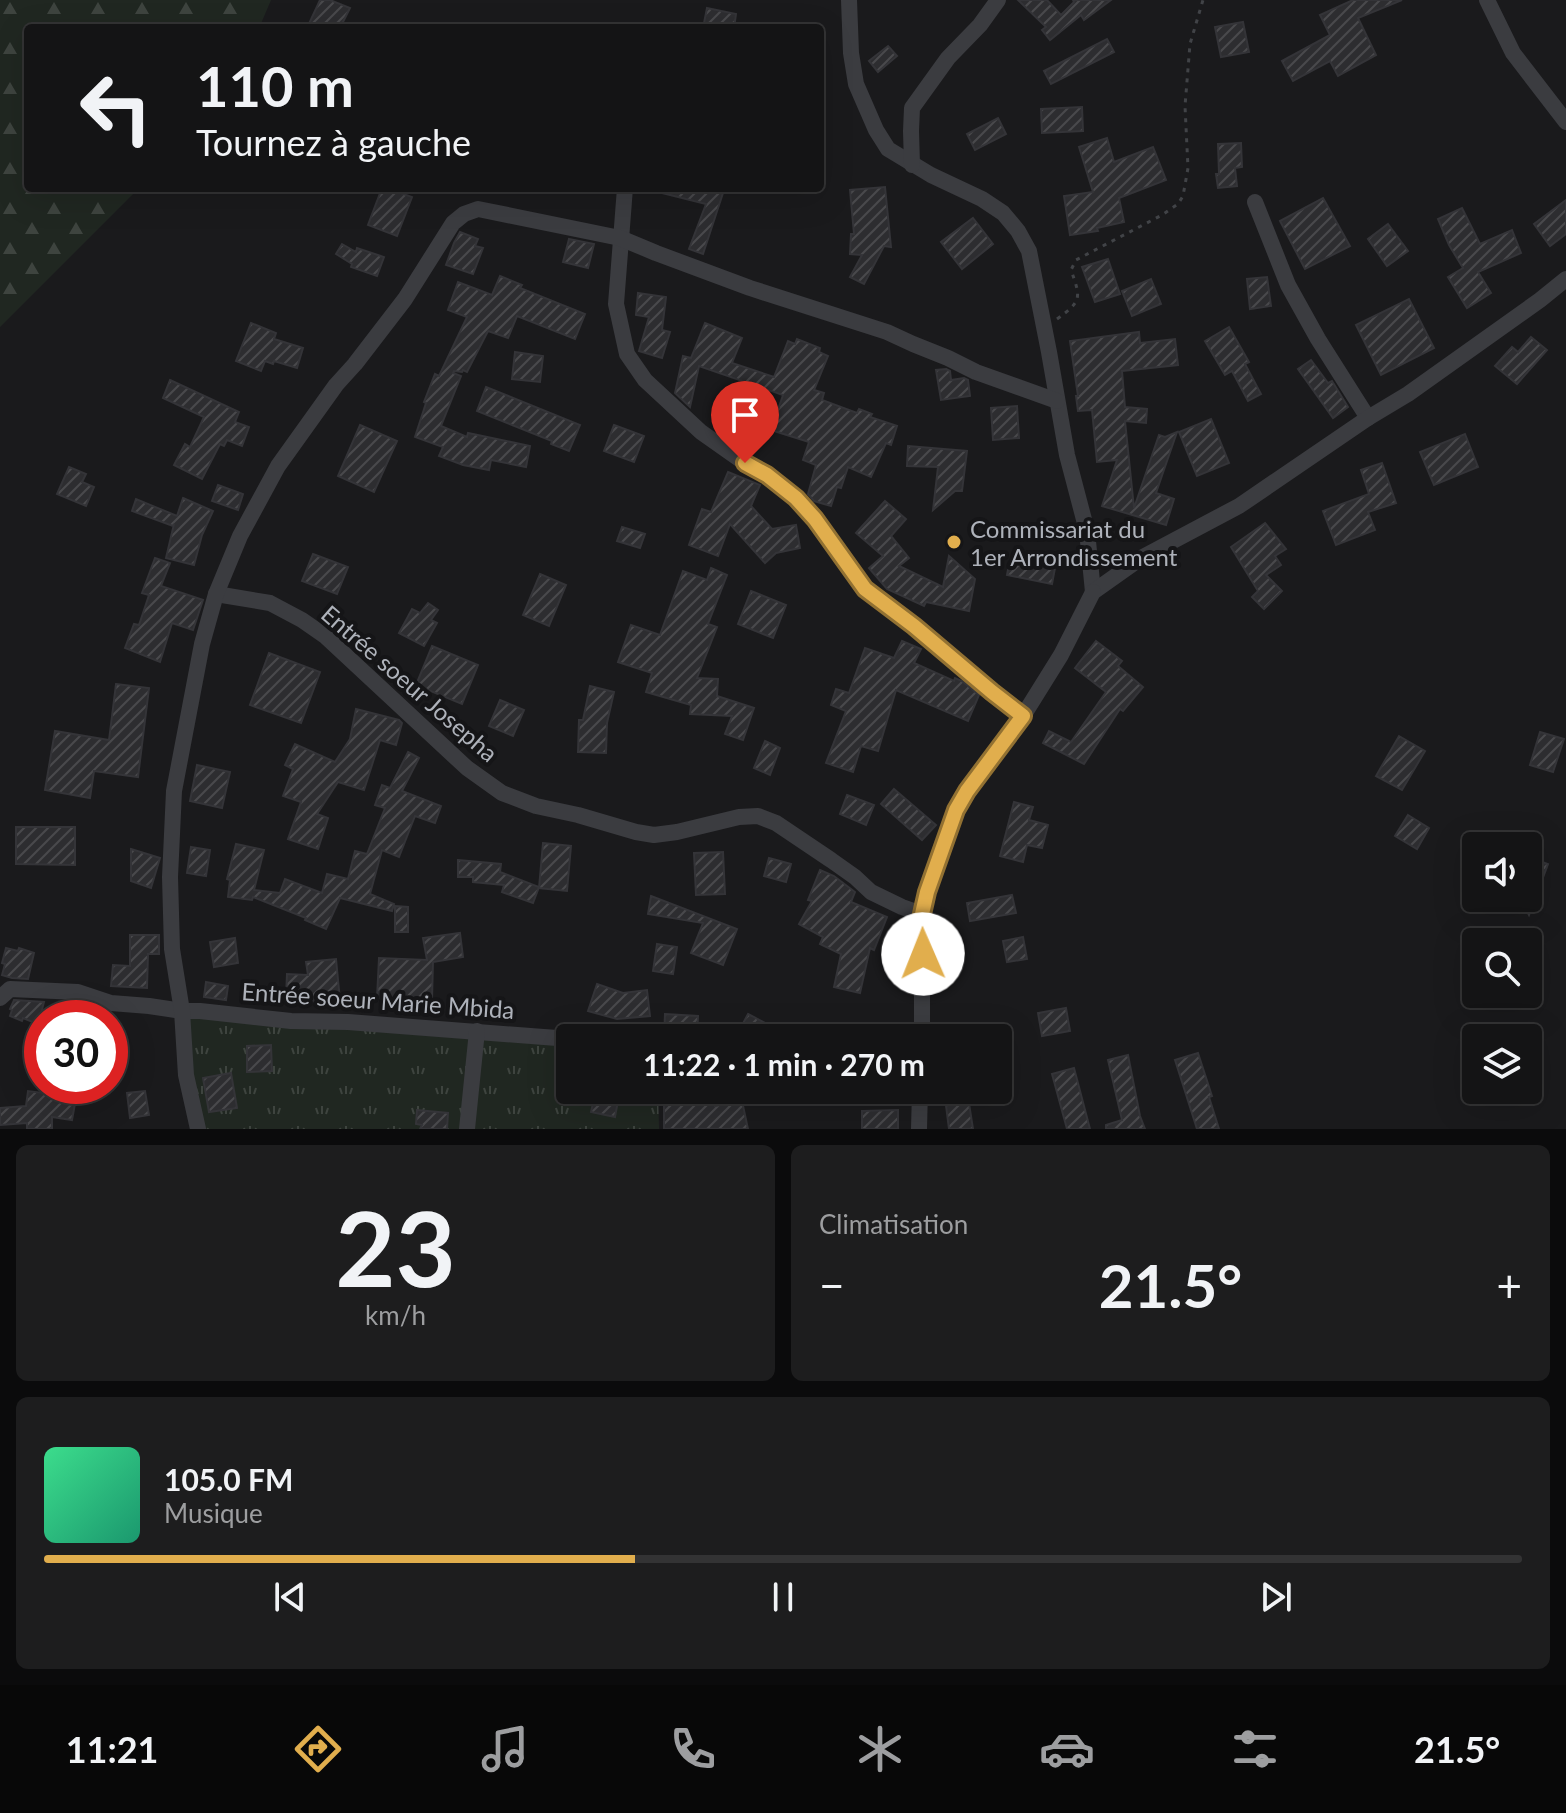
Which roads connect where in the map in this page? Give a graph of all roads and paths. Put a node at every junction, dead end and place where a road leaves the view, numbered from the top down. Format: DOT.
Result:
graph roads {
  1 [pos="849,0"];
  2 [pos="998,0"];
  3 [pos="1203,0"];
  4 [pos="1487,0"];
  5 [pos="1566,122"];
  6 [pos="912,165"];
  7 [pos="625,192"];
  8 [pos="1255,202"];
  9 [pos="620,238"];
  10 [pos="1566,279"];
  11 [pos="1045,328"];
  12 [pos="1057,401"];
  13 [pos="1368,418"];
  14 [pos="1093,592"];
  15 [pos="216,594"];
  16 [pos="1023,716"];
  17 [pos="922,914"];
  18 [pos="0,998"];
  19 [pos="182,1011"];
  20 [pos="922,1024"];
  21 [pos="477,1031"];
  22 [pos="556,1038"];
  23 [pos="920,1104"];
  24 [pos="198,1129"];
  25 [pos="467,1129"];
  26 [pos="919,1129"];
  1 -- 6 [label="street"];
  2 -- 6 [label="street"];
  3 -- 11 [label="path"];
  4 -- 5 [label="street"];
  6 -- 11 [label="street"];
  7 -- 9 [label="street"];
  8 -- 13 [label="street"];
  9 -- 12 [label="street"];
  9 -- 15 [label="street"];
  9 -- 16 [label="street"];
  10 -- 13 [label="street"];
  11 -- 12 [label="street"];
  12 -- 14 [label="street"];
  13 -- 14 [label="street"];
  14 -- 16 [label="street"];
  15 -- 17 [label="street, Entrée soeur Josepha"];
  15 -- 19 [label="street"];
  16 -- 17 [label="street"];
  17 -- 20 [label="street"];
  18 -- 19 [label="street, Entrée soeur Marie Mbida"];
  19 -- 21 [label="street, Entrée soeur Marie Mbida"];
  19 -- 24 [label="street"];
  21 -- 22 [label="street, Entrée soeur Marie Mbida"];
  21 -- 25 [label="street"];
  23 -- 26 [label="street"];
}
